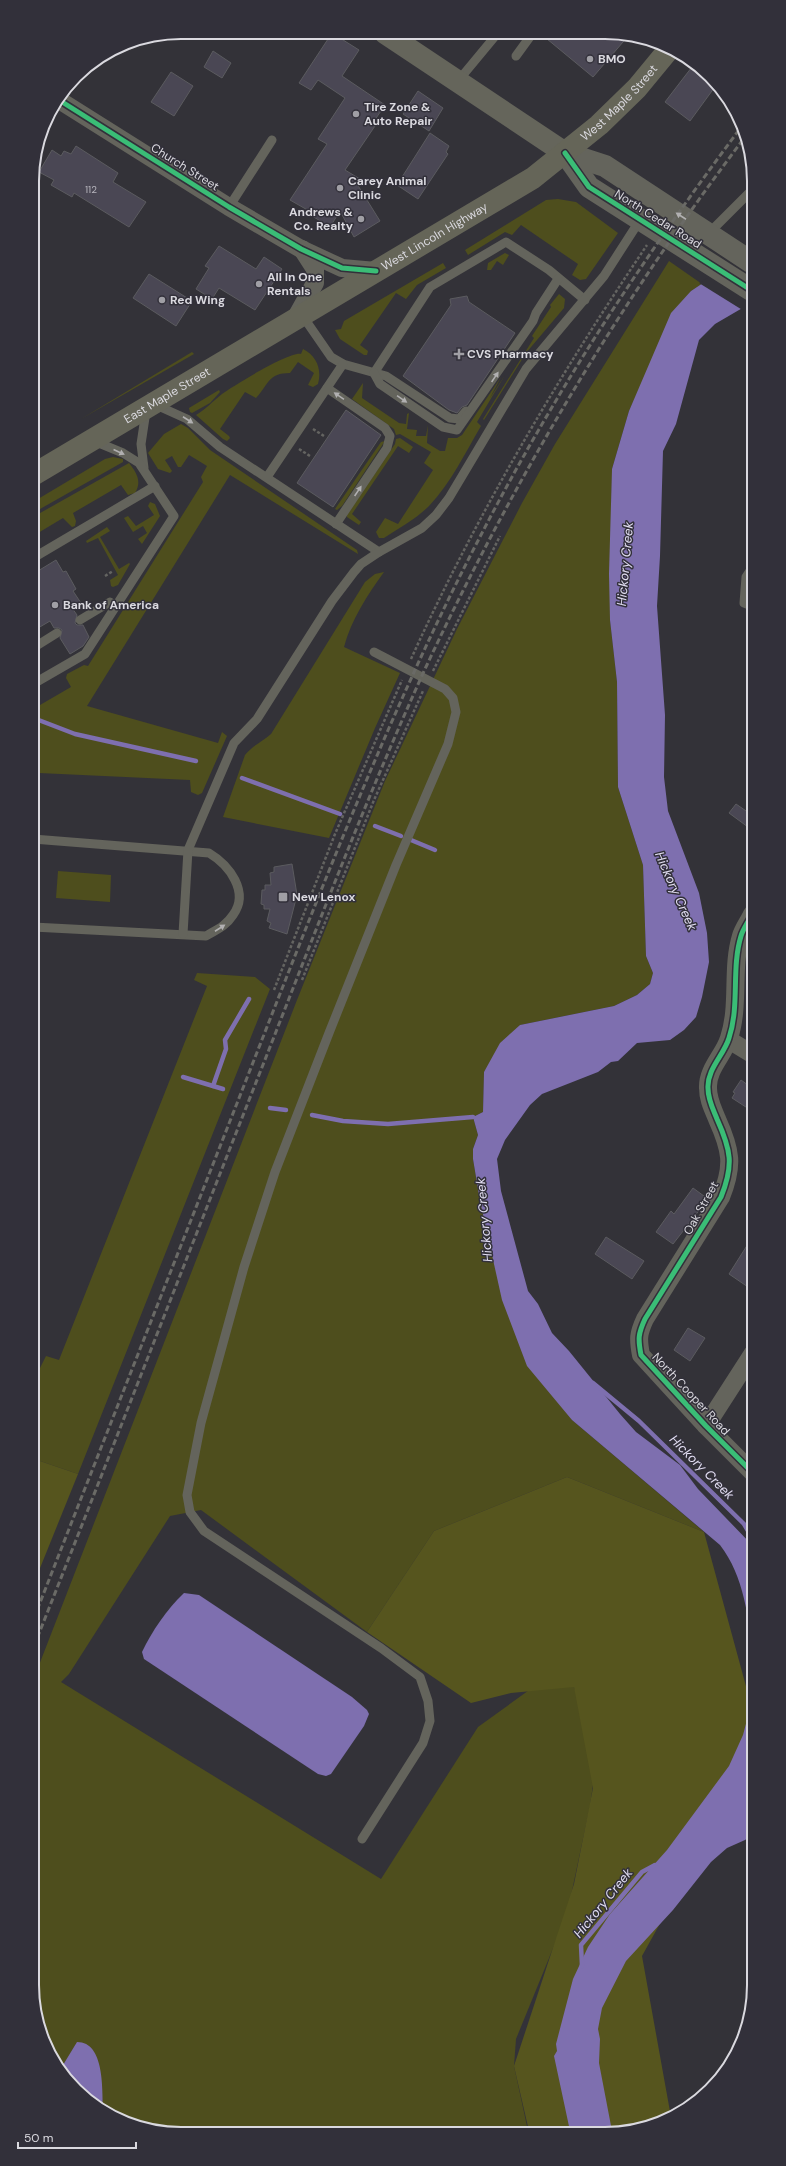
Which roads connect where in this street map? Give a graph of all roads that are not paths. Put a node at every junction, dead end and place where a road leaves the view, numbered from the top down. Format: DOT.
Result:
graph roads {
  1 [pos="394,39"];
  2 [pos="493,39"];
  3 [pos="528,39"];
  4 [pos="666,53"];
  5 [pos="516,56"];
  6 [pos="458,81"];
  7 [pos="63,102"];
  8 [pos="272,140"];
  9 [pos="565,154"];
  10 [pos="747,196"];
  11 [pos="229,207"];
  12 [pos="640,220"];
  13 [pos="711,236"];
  14 [pos="302,249"];
  15 [pos="747,259"];
  16 [pos="376,271"];
  17 [pos="558,279"];
  18 [pos="747,287"];
  19 [pos="585,300"];
  20 [pos="298,317"];
  21 [pos="343,364"];
  22 [pos="374,373"];
  23 [pos="327,388"];
  24 [pos="150,405"];
  25 [pos="91,440"];
  26 [pos="144,468"];
  27 [pos="39,471"];
  28 [pos="267,477"];
  29 [pos="155,486"];
  30 [pos="336,524"];
  31 [pos="379,552"];
  32 [pos="39,554"];
  33 [pos="747,576"];
  34 [pos="110,602"];
  35 [pos="747,604"];
  36 [pos="80,620"];
  37 [pos="57,633"];
  38 [pos="39,644"];
  39 [pos="374,652"];
  40 [pos="39,681"];
  41 [pos="39,839"];
  42 [pos="188,850"];
  43 [pos="747,924"];
  44 [pos="39,927"];
  45 [pos="183,934"];
  46 [pos="729,1040"];
  47 [pos="747,1051"];
  48 [pos="645,1319"];
  49 [pos="747,1362"];
  50 [pos="706,1426"];
  51 [pos="747,1467"];
  52 [pos="362,1839"];
  1 -- 6 [label="main road, North Cedar Road"];
  2 -- 6 [label="lane"];
  3 -- 5 [label="lane"];
  4 -- 9 [label="main road, West Maple Street"];
  6 -- 9 [label="main road, North Cedar Road"];
  7 -- 11 [label="street, Church Street"];
  8 -- 11 [label="lane"];
  9 -- 12 [label="street, North Cedar Road"];
  13 -- 9 [label="street, North Cedar Road, one-way"];
  9 -- 16 [label="main road, West Lincoln Highway"];
  10 -- 13 [label="lane"];
  11 -- 14 [label="street, Church Street"];
  12 -- 18 [label="street, North Cedar Road"];
  12 -- 19 [label="lane"];
  13 -- 15 [label="street, North Cedar Road"];
  14 -- 16 [label="street, Church Street"];
  14 -- 20 [label="street"];
  16 -- 20 [label="main road, West Lincoln Highway"];
  17 -- 19 [label="lane"];
  17 -- 22 [label="lane"];
  22 -- 17 [label="lane, one-way"];
  19 -- 31 [label="lane"];
  20 -- 21 [label="lane"];
  20 -- 24 [label="main road, East Maple Street"];
  21 -- 22 [label="lane"];
  21 -- 23 [label="lane"];
  23 -- 28 [label="lane"];
  30 -- 23 [label="lane, one-way"];
  24 -- 25 [label="main road, East Maple Street"];
  24 -- 26 [label="lane"];
  24 -- 28 [label="lane, one-way"];
  25 -- 26 [label="lane, one-way"];
  25 -- 27 [label="main road, East Maple Street"];
  26 -- 29 [label="lane"];
  28 -- 30 [label="lane"];
  29 -- 32 [label="lane"];
  29 -- 40 [label="lane"];
  30 -- 31 [label="lane"];
  31 -- 42 [label="lane"];
  33 -- 35 [label="lane"];
  34 -- 36 [label="lane"];
  37 -- 38 [label="lane"];
  39 -- 52 [label="lane"];
  41 -- 42 [label="lane"];
  42 -- 45 [label="lane"];
  45 -- 42 [label="lane, one-way"];
  43 -- 46 [label="street, Oak Street"];
  44 -- 45 [label="lane"];
  46 -- 47 [label="street"];
  46 -- 48 [label="street, Oak Street"];
  48 -- 50 [label="street, North Cooper Road"];
  49 -- 50 [label="street"];
  50 -- 51 [label="street, North Cooper Road"];
}
